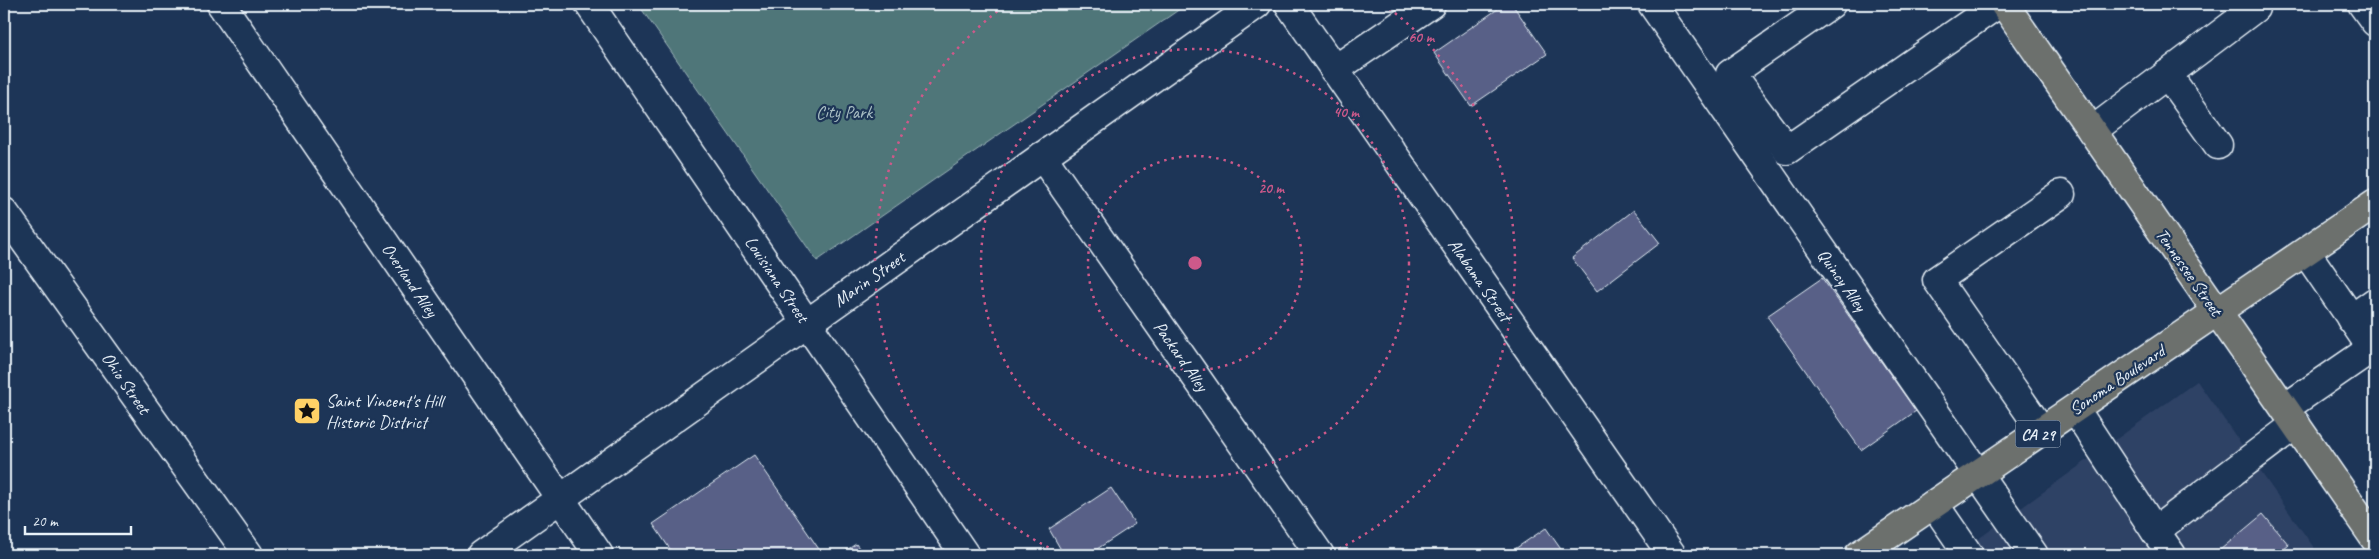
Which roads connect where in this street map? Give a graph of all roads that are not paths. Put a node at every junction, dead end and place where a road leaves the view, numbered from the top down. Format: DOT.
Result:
graph roads {
  1 [pos="221,4"];
  2 [pos="589,4"];
  3 [pos="1257,4"];
  4 [pos="1289,4"];
  5 [pos="1431,4"];
  6 [pos="1652,4"];
  7 [pos="1831,4"];
  8 [pos="1998,4"];
  9 [pos="2004,4"];
  10 [pos="2362,4"];
  11 [pos="2255,8"];
  12 [pos="2375,22"];
  13 [pos="1334,70"];
  14 [pos="2167,74"];
  15 [pos="1720,82"];
  16 [pos="2092,131"];
  17 [pos="2218,145"];
  18 [pos="1787,150"];
  19 [pos="1042,156"];
  20 [pos="1767,170"];
  21 [pos="2060,194"];
  22 [pos="2375,204"];
  23 [pos="4,212"];
  24 [pos="2306,252"];
  25 [pos="2375,302"];
  26 [pos="2217,312"];
  27 [pos="2351,319"];
  28 [pos="807,323"];
  29 [pos="2374,349"];
  30 [pos="2075,409"];
  31 [pos="2290,416"];
  32 [pos="2042,431"];
  33 [pos="1978,475"];
  34 [pos="560,499"];
  35 [pos="1934,504"];
  36 [pos="2155,531"];
  37 [pos="2375,538"];
  38 [pos="1963,553"];
  39 [pos="249,555"];
  40 [pos="481,555"];
  41 [pos="599,555"];
  42 [pos="965,555"];
  43 [pos="1320,555"];
  44 [pos="1672,555"];
  45 [pos="1859,555"];
  46 [pos="2034,555"];
  47 [pos="2172,555"];
  1 -- 34 [label="street, Overland Alley"];
  2 -- 28 [label="street, Louisiana Street"];
  3 -- 19 [label="street, Marin Street"];
  4 -- 13 [label="street, Alabama Street"];
  5 -- 13 [label="street"];
  6 -- 15 [label="street, Quincy Alley"];
  7 -- 15 [label="street"];
  8 -- 18 [label="street"];
  9 -- 16 [label="main road, Tennessee Street"];
  10 -- 12 [label="street"];
  11 -- 14 [label="street"];
  13 -- 44 [label="street, Alabama Street"];
  14 -- 16 [label="street"];
  14 -- 17 [label="street"];
  15 -- 18 [label="street"];
  15 -- 20 [label="street, Quincy Alley"];
  16 -- 26 [label="main road, Tennessee Street"];
  18 -- 20 [label="street"];
  19 -- 28 [label="street, Marin Street"];
  19 -- 43 [label="street, Packard Alley"];
  20 -- 33 [label="street, Quincy Alley"];
  21 -- 32 [label="street"];
  22 -- 24 [label="main road, Sonoma Boulevard / CA 29"];
  23 -- 39 [label="street, Ohio Street"];
  24 -- 26 [label="main road, Sonoma Boulevard / CA 29"];
  24 -- 27 [label="street"];
  25 -- 27 [label="street"];
  26 -- 30 [label="main road, Sonoma Boulevard / CA 29"];
  26 -- 31 [label="main road, Tennessee Street"];
  27 -- 29 [label="street"];
  28 -- 34 [label="street, Marin Street"];
  28 -- 42 [label="street, Louisiana Street"];
  29 -- 31 [label="street"];
  30 -- 32 [label="main road, Sonoma Boulevard / CA 29"];
  30 -- 36 [label="street"];
  31 -- 36 [label="street"];
  31 -- 37 [label="main road, Tennessee Street"];
  32 -- 33 [label="main road, Sonoma Boulevard / CA 29"];
  33 -- 35 [label="main road, Sonoma Boulevard / CA 29"];
  33 -- 46 [label="street, Quincy Alley"];
  34 -- 40 [label="street, Marin Street"];
  34 -- 41 [label="street, Overland Alley"];
  35 -- 38 [label="street"];
  35 -- 45 [label="main road, Sonoma Boulevard / CA 29"];
  36 -- 47 [label="street"];
}
